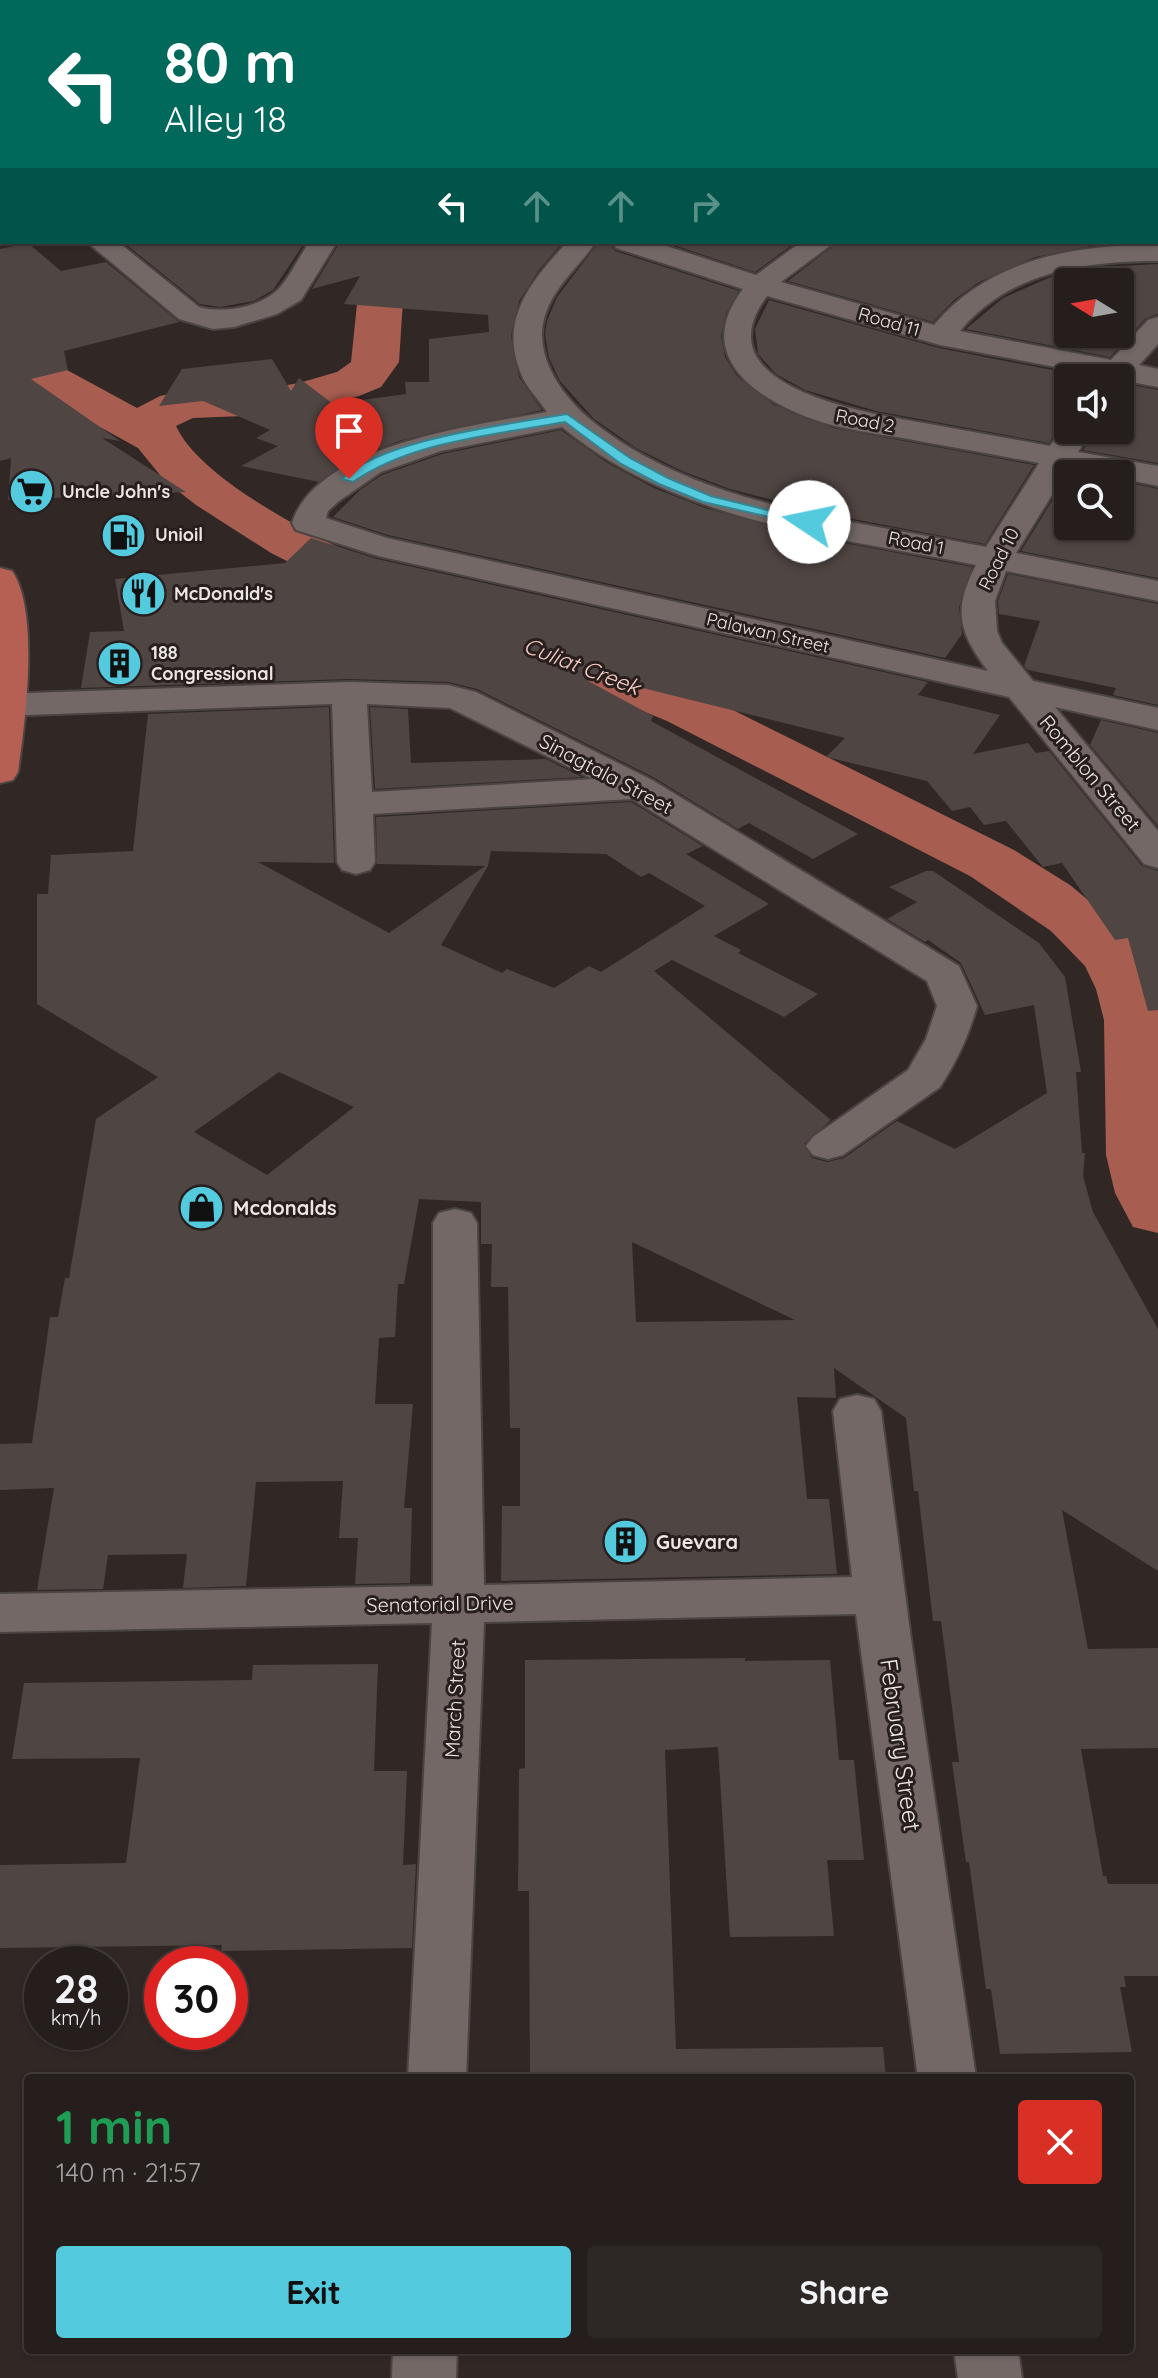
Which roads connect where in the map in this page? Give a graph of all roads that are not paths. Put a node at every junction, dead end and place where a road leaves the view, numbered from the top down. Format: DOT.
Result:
graph roads {
  1 [pos="103,244"];
  2 [pos="322,244"];
  3 [pos="580,244"];
  4 [pos="632,244"];
  5 [pos="818,244"];
  6 [pos="1158,253"];
  7 [pos="759,285"];
  8 [pos="1158,326"];
  9 [pos="940,336"];
  10 [pos="1067,364"];
  11 [pos="1122,364"];
  12 [pos="1134,376"];
  13 [pos="1158,378"];
  14 [pos="567,417"];
  15 [pos="1054,442"];
  16 [pos="1067,444"];
  17 [pos="1158,476"];
  18 [pos="996,558"];
  19 [pos="0,578"];
  20 [pos="1158,591"];
  21 [pos="1022,690"];
  22 [pos="349,693"];
  23 [pos="5,705"];
  24 [pos="1158,719"];
  25 [pos="0,772"];
  26 [pos="639,788"];
  27 [pos="352,804"];
  28 [pos="1158,856"];
  29 [pos="356,862"];
  30 [pos="828,1146"];
  31 [pos="455,1223"];
  32 [pos="857,1411"];
  33 [pos="881,1595"];
  34 [pos="459,1604"];
  35 [pos="0,1613"];
  36 [pos="437,2074"];
  37 [pos="946,2074"];
  38 [pos="425,2354"];
  39 [pos="987,2354"];
  40 [pos="424,2378"];
  41 [pos="990,2378"];
  1 -- 2 [label="street"];
  3 -- 14 [label="street, Road 1"];
  4 -- 7 [label="street, Road 11"];
  5 -- 7 [label="street, Road 2"];
  6 -- 9 [label="street"];
  7 -- 9 [label="street, Road 11"];
  7 -- 15 [label="street, Road 2"];
  8 -- 11 [label="street"];
  9 -- 10 [label="street, Road 11"];
  12 -- 13 [label="street, Road 11"];
  14 -- 18 [label="street, Road 1"];
  14 -- 21 [label="street, Palawan Street"];
  16 -- 17 [label="street, Road 2"];
  16 -- 18 [label="street, Road 10"];
  18 -- 20 [label="street, Road 1"];
  18 -- 21 [label="street, Road 10"];
  19 -- 23 [label="main road"];
  21 -- 24 [label="street, Palawan Street"];
  21 -- 28 [label="street, Romblon Street"];
  22 -- 23 [label="street, Sinagtala Street"];
  22 -- 26 [label="street, Sinagtala Street"];
  22 -- 27 [label="street"];
  23 -- 25 [label="main road"];
  26 -- 27 [label="street"];
  26 -- 30 [label="street, Sinagtala Street"];
  27 -- 29 [label="street"];
  31 -- 34 [label="street, March Street"];
  32 -- 33 [label="street, February Street"];
  33 -- 34 [label="street, Senatorial Drive"];
  33 -- 37 [label="street, February Street"];
  34 -- 35 [label="street, Senatorial Drive"];
  34 -- 36 [label="street, March Street"];
  38 -- 40 [label="street"];
  39 -- 41 [label="street"];
}
